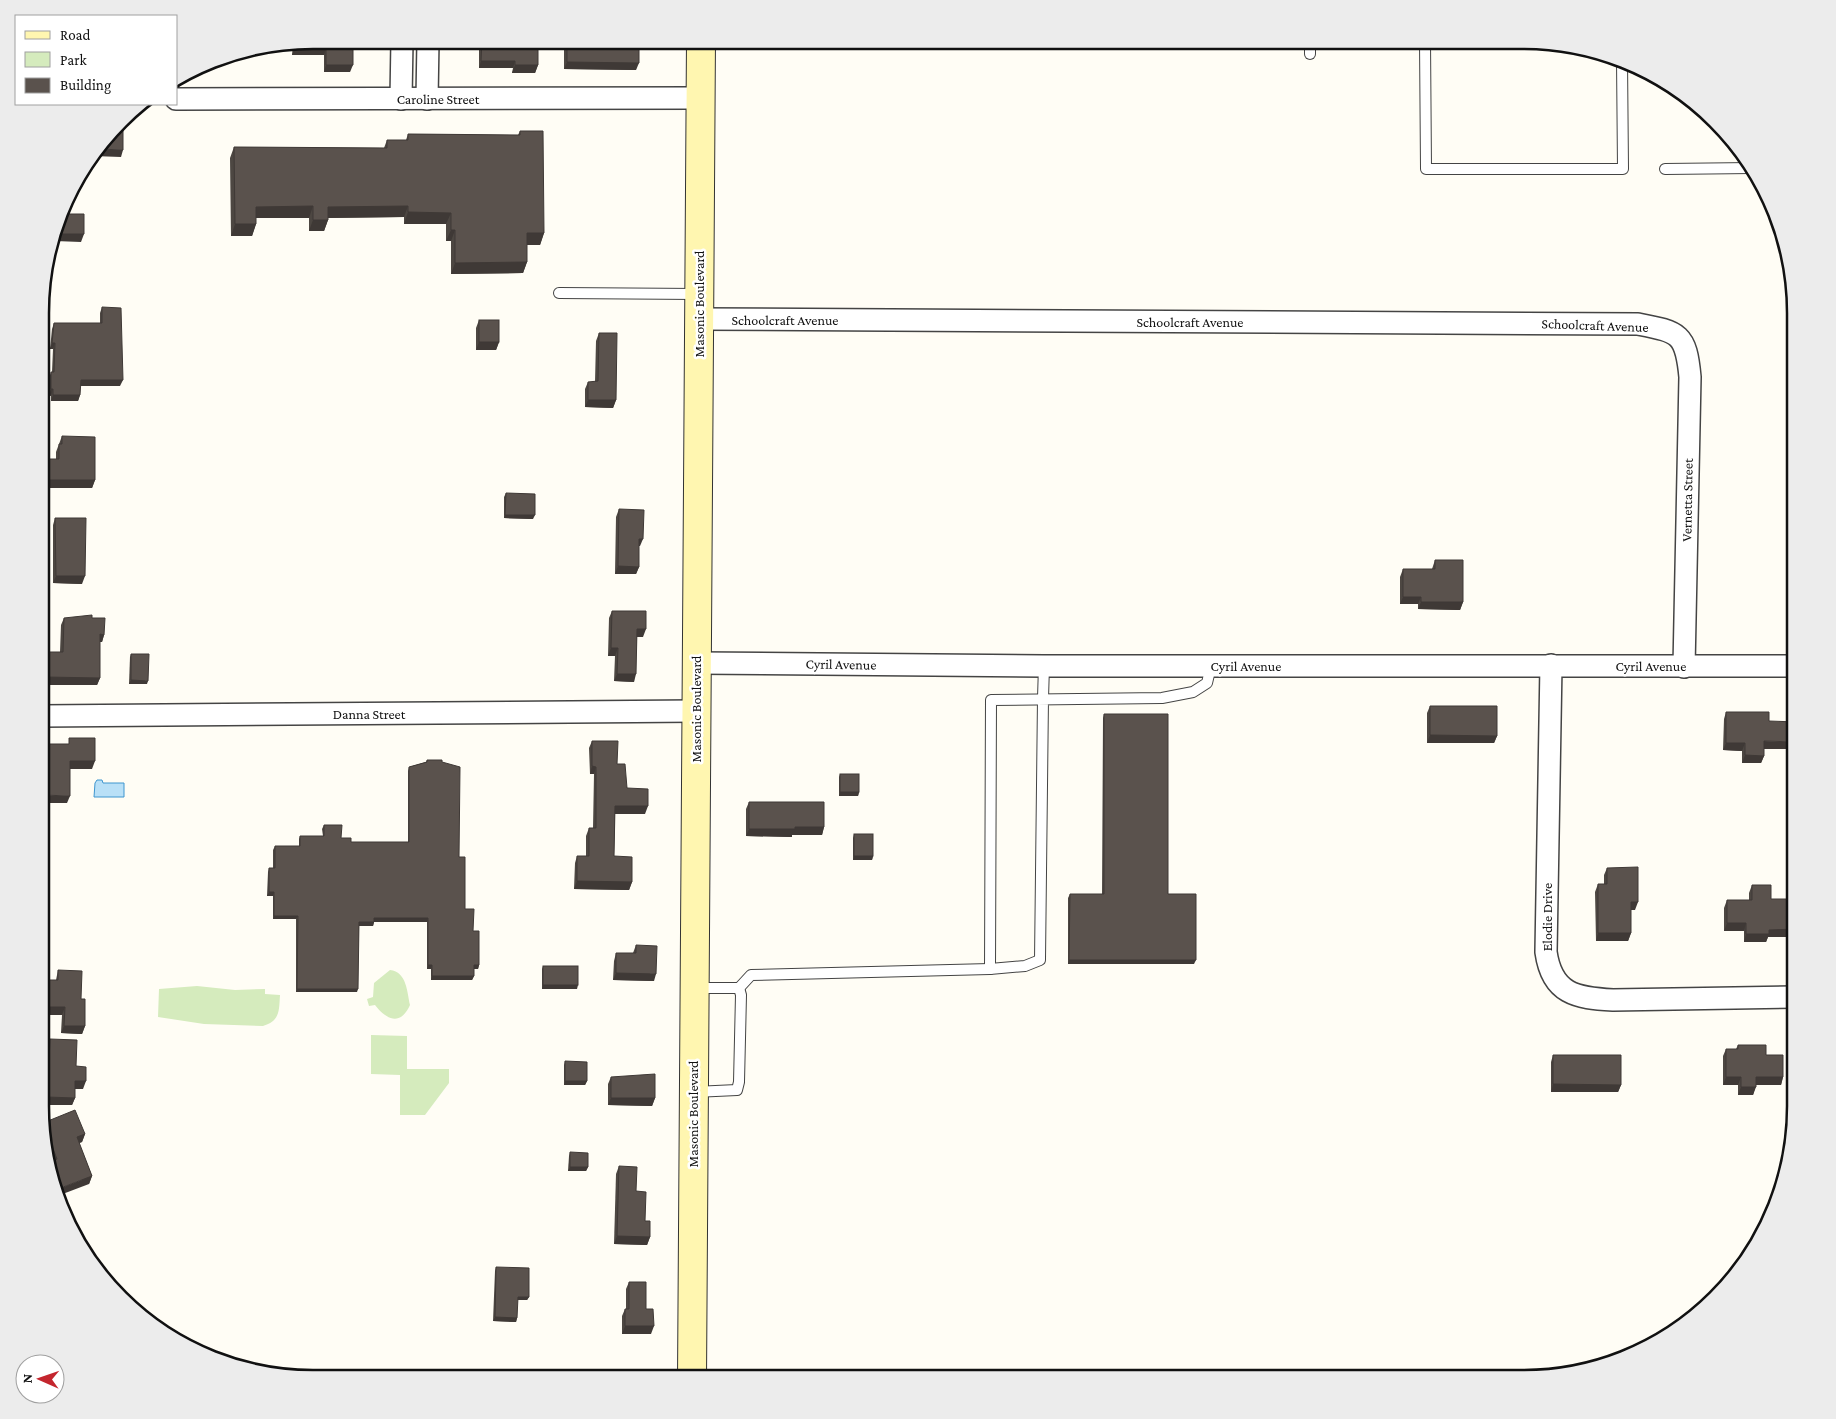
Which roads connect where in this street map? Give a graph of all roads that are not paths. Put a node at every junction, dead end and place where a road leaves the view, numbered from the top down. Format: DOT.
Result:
graph roads {
  1 [pos="402,49"];
  2 [pos="428,49"];
  3 [pos="701,49"];
  4 [pos="1310,49"];
  5 [pos="1425,49"];
  6 [pos="1310,54"];
  7 [pos="1622,68"];
  8 [pos="701,98"];
  9 [pos="178,99"];
  10 [pos="401,99"];
  11 [pos="427,99"];
  12 [pos="1744,168"];
  13 [pos="1665,169"];
  14 [pos="559,294"];
  15 [pos="699,307"];
  16 [pos="1679,337"];
  17 [pos="697,663"];
  18 [pos="1551,665"];
  19 [pos="1044,666"];
  20 [pos="1211,666"];
  21 [pos="1787,666"];
  22 [pos="1684,667"];
  23 [pos="1043,698"];
  24 [pos="696,711"];
  25 [pos="49,716"];
  26 [pos="990,968"];
  27 [pos="694,988"];
  28 [pos="738,988"];
  29 [pos="1787,997"];
  30 [pos="694,1092"];
  31 [pos="692,1370"];
  1 -- 10 [label="street"];
  2 -- 11 [label="street"];
  3 -- 8 [label="street, Masonic Boulevard"];
  4 -- 6 [label="lane"];
  5 -- 7 [label="lane"];
  8 -- 11 [label="street, Caroline Street"];
  8 -- 15 [label="street, Masonic Boulevard"];
  9 -- 10 [label="street, Caroline Street"];
  10 -- 11 [label="street, Caroline Street"];
  12 -- 13 [label="lane"];
  14 -- 15 [label="lane"];
  15 -- 16 [label="street, Schoolcraft Avenue"];
  15 -- 17 [label="street, Masonic Boulevard"];
  16 -- 22 [label="street, Vernetta Street"];
  17 -- 19 [label="street, Cyril Avenue"];
  17 -- 24 [label="street, Masonic Boulevard"];
  18 -- 20 [label="street, Cyril Avenue"];
  18 -- 22 [label="street, Cyril Avenue"];
  18 -- 29 [label="street, Elodie Drive"];
  19 -- 20 [label="street, Cyril Avenue"];
  19 -- 23 [label="lane"];
  20 -- 23 [label="lane"];
  21 -- 22 [label="street, Cyril Avenue"];
  23 -- 26 [label="lane"];
  23 -- 26 [label="lane"];
  24 -- 25 [label="street, Danna Street"];
  24 -- 27 [label="street, Masonic Boulevard"];
  26 -- 28 [label="lane"];
  27 -- 28 [label="lane"];
  27 -- 30 [label="street, Masonic Boulevard"];
  28 -- 30 [label="lane"];
  30 -- 31 [label="street, Masonic Boulevard"];
}
